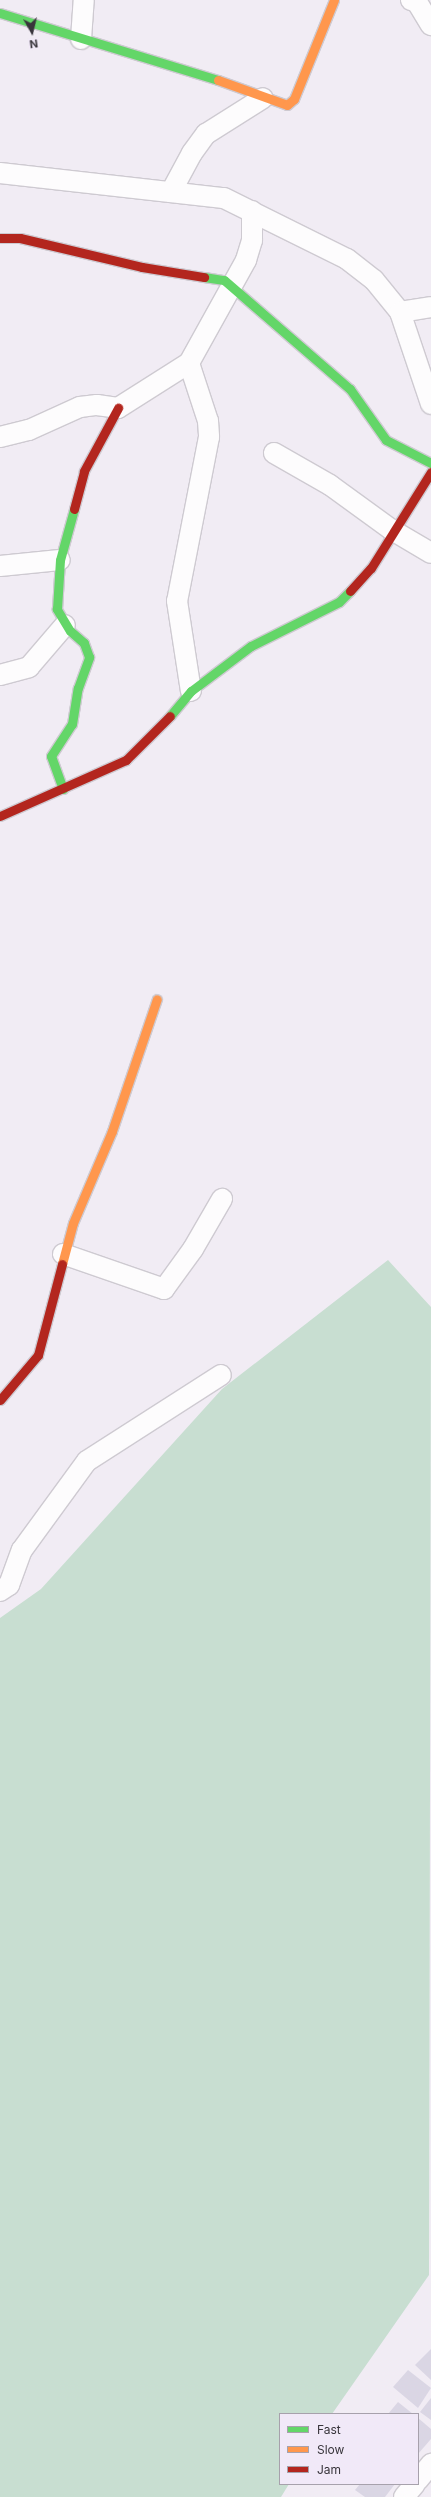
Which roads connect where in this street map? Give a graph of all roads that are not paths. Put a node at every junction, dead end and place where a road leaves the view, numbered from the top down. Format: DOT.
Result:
graph roads {
  1 [pos="84,0"];
  2 [pos="334,0"];
  3 [pos="0,13"];
  4 [pos="80,39"];
  5 [pos="263,98"];
  6 [pos="0,173"];
  7 [pos="171,192"];
  8 [pos="252,211"];
  9 [pos="0,238"];
  10 [pos="231,285"];
  11 [pos="431,307"];
  12 [pos="400,312"];
  13 [pos="189,363"];
  14 [pos="431,404"];
  15 [pos="118,408"];
  16 [pos="0,437"];
  17 [pos="274,453"];
  18 [pos="431,463"];
  19 [pos="431,472"];
  20 [pos="392,530"];
  21 [pos="431,553"];
  22 [pos="60,560"];
  23 [pos="0,566"];
  24 [pos="66,625"];
  25 [pos="0,675"];
  26 [pos="191,691"];
  27 [pos="63,789"];
  28 [pos="0,816"];
  29 [pos="157,999"];
  30 [pos="222,1199"];
  31 [pos="63,1254"];
  32 [pos="221,1375"];
  33 [pos="0,1400"];
  34 [pos="0,1591"];
  35 [pos="431,2464"];
  36 [pos="419,2479"];
  37 [pos="414,2485"];
  38 [pos="404,2497"];
  1 -- 4 [label="street"];
  2 -- 5 [label="street"];
  3 -- 4 [label="street"];
  4 -- 5 [label="street"];
  5 -- 7 [label="street"];
  6 -- 7 [label="street"];
  7 -- 8 [label="street"];
  8 -- 10 [label="street"];
  8 -- 12 [label="street"];
  9 -- 10 [label="street"];
  10 -- 13 [label="street"];
  10 -- 18 [label="street"];
  11 -- 12 [label="street"];
  12 -- 14 [label="street"];
  13 -- 15 [label="street"];
  13 -- 26 [label="street"];
  15 -- 16 [label="street"];
  15 -- 22 [label="street"];
  17 -- 20 [label="street"];
  19 -- 20 [label="street"];
  20 -- 21 [label="street"];
  20 -- 26 [label="street"];
  22 -- 23 [label="street"];
  22 -- 24 [label="street"];
  24 -- 25 [label="street"];
  24 -- 27 [label="street"];
  26 -- 27 [label="street"];
  27 -- 28 [label="street"];
  29 -- 31 [label="street"];
  30 -- 31 [label="street"];
  31 -- 33 [label="street"];
  32 -- 34 [label="street"];
  35 -- 36 [label="street"];
  37 -- 38 [label="street"];
}
